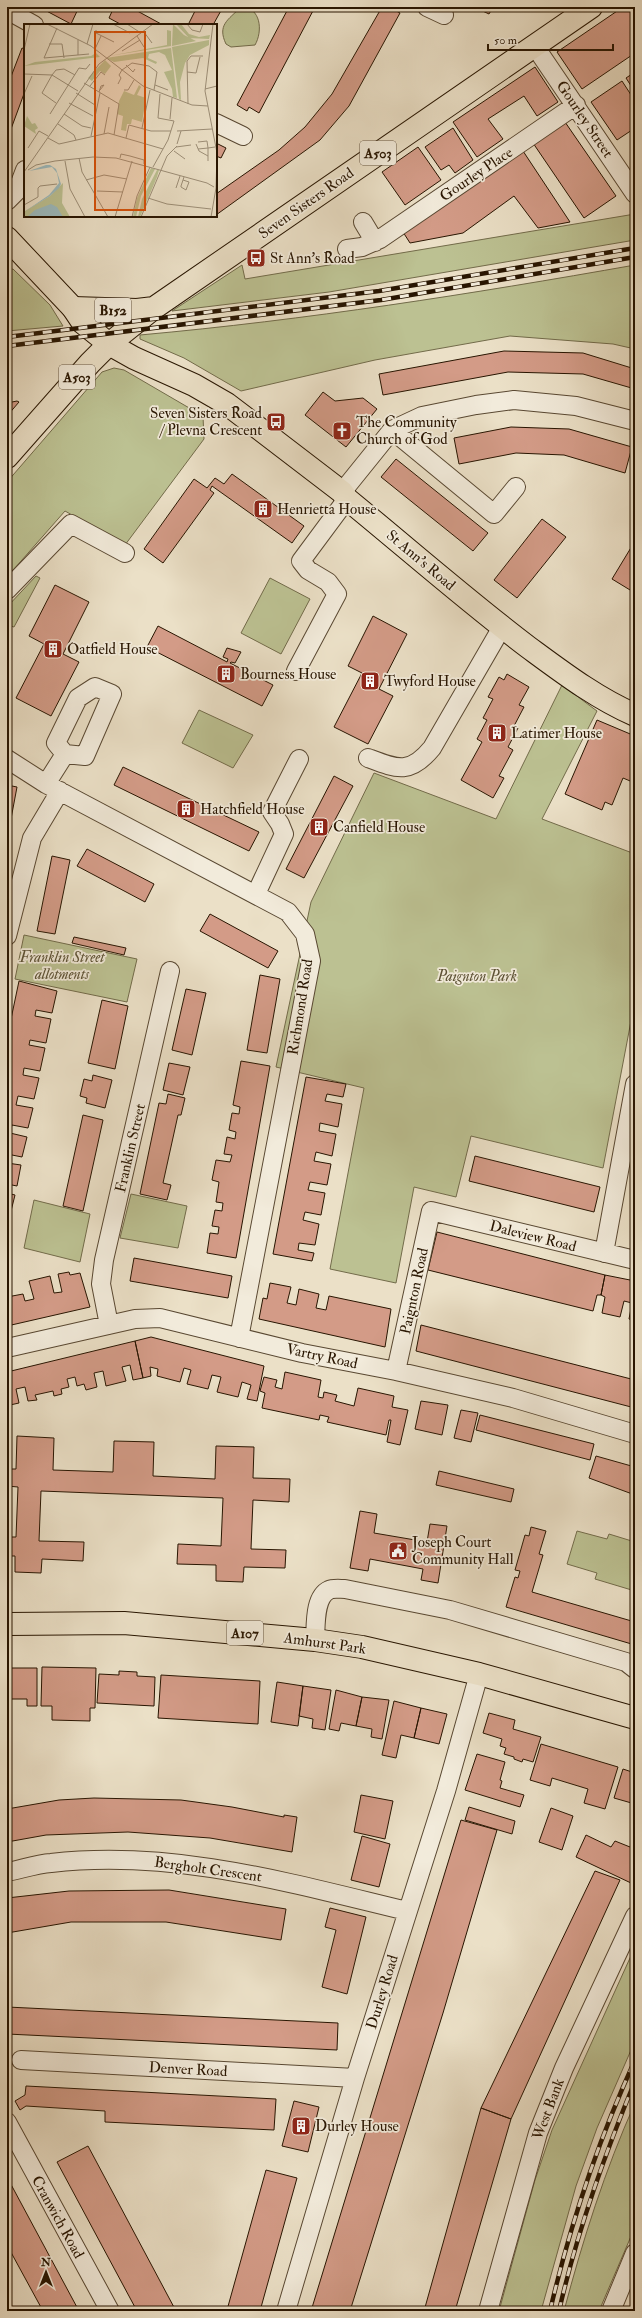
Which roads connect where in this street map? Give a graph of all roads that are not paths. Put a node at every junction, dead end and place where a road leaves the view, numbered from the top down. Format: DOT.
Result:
graph roads {
  1 [pos="427,7"];
  2 [pos="591,7"];
  3 [pos="7,10"];
  4 [pos="444,15"];
  5 [pos="32,24"];
  6 [pos="534,45"];
  7 [pos="576,104"];
  8 [pos="217,123"];
  9 [pos="243,136"];
  10 [pos="24,173"];
  11 [pos="635,194"];
  12 [pos="7,201"];
  13 [pos="363,222"];
  14 [pos="7,238"];
  15 [pos="375,242"];
  16 [pos="347,249"];
  17 [pos="73,308"];
  18 [pos="154,308"];
  19 [pos="110,344"];
  20 [pos="635,421"];
  21 [pos="392,430"];
  22 [pos="7,457"];
  23 [pos="516,487"];
  24 [pos="344,495"];
  25 [pos="125,553"];
  26 [pos="7,590"];
  27 [pos="502,627"];
  28 [pos="296,671"];
  29 [pos="635,715"];
  30 [pos="65,754"];
  31 [pos="368,758"];
  32 [pos="7,759"];
  33 [pos="299,759"];
  34 [pos="53,788"];
  35 [pos="256,894"];
  36 [pos="7,936"];
  37 [pos="170,971"];
  38 [pos="635,1084"];
  39 [pos="431,1211"];
  40 [pos="604,1253"];
  41 [pos="635,1260"];
  42 [pos="109,1325"];
  43 [pos="239,1338"];
  44 [pos="7,1348"];
  45 [pos="396,1371"];
  46 [pos="635,1434"];
  47 [pos="7,1624"];
  48 [pos="315,1640"];
  49 [pos="635,1669"];
  50 [pos="479,1674"];
  51 [pos="634,1715"];
  52 [pos="7,1872"];
  53 [pos="407,1911"];
  54 [pos="635,1916"];
  55 [pos="20,2060"];
  56 [pos="355,2078"];
  57 [pos="7,2122"];
  58 [pos="635,2254"];
  59 [pos="110,2311"];
  60 [pos="286,2311"];
  61 [pos="488,2311"];
  62 [pos="611,2311"];
  1 -- 4 [label="street"];
  2 -- 6 [label="main road, Seven Sisters Road / A503"];
  3 -- 5 [label="street"];
  6 -- 7 [label="street, Gourley Street"];
  6 -- 18 [label="main road, Seven Sisters Road / A503"];
  7 -- 11 [label="street, Gourley Street"];
  7 -- 15 [label="street, Gourley Place"];
  8 -- 9 [label="street"];
  10 -- 12 [label="street"];
  13 -- 15 [label="street"];
  14 -- 17 [label="main road, St Ann's Road / B152"];
  15 -- 16 [label="street, Gourley Place"];
  17 -- 18 [label="main road, B152"];
  17 -- 19 [label="main road, St Ann's Road / B152"];
  18 -- 19 [label="main road, Seven Sisters Road / A503"];
  19 -- 22 [label="main road, Seven Sisters Road / A503"];
  19 -- 24 [label="main road, St Ann's Road / B152"];
  20 -- 21 [label="street"];
  21 -- 23 [label="street"];
  21 -- 24 [label="street"];
  24 -- 27 [label="main road, St Ann's Road / B152"];
  24 -- 28 [label="street"];
  25 -- 26 [label="street"];
  27 -- 29 [label="main road, St Ann's Road / B152"];
  27 -- 31 [label="street"];
  30 -- 34 [label="street"];
  32 -- 34 [label="street, Richmond Road"];
  33 -- 35 [label="street"];
  34 -- 35 [label="street, Richmond Road"];
  34 -- 36 [label="street"];
  35 -- 43 [label="street, Richmond Road"];
  37 -- 42 [label="street, Franklin Street"];
  38 -- 40 [label="street"];
  39 -- 40 [label="street, Daleview Road"];
  39 -- 45 [label="street, Paignton Road"];
  40 -- 41 [label="street, Daleview Road"];
  42 -- 43 [label="street, Vartry Road"];
  42 -- 44 [label="street, Vartry Road"];
  43 -- 45 [label="street, Vartry Road"];
  45 -- 46 [label="street, Vartry Road"];
  47 -- 48 [label="main road, Amhurst Park / A107"];
  48 -- 49 [label="street"];
  48 -- 50 [label="main road, Amhurst Park / A107"];
  50 -- 51 [label="main road, Amhurst Park / A107"];
  50 -- 53 [label="street, Durley Road"];
  52 -- 53 [label="street, Bergholt Crescent"];
  53 -- 56 [label="street, Durley Road"];
  54 -- 61 [label="street, West Bank"];
  55 -- 56 [label="street, Denver Road"];
  56 -- 60 [label="street, Durley Road"];
  57 -- 59 [label="street, Cranwich Road"];
  58 -- 62 [label="street"];
}
